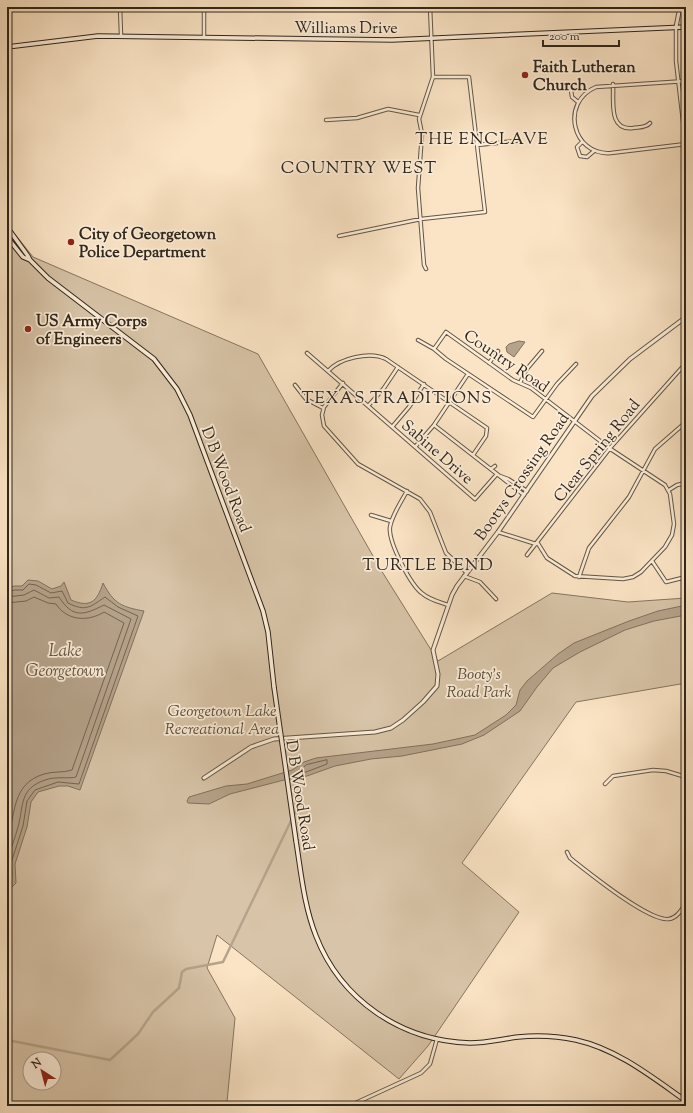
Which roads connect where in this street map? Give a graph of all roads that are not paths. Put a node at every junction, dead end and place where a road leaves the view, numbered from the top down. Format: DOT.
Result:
graph roads {
  1 [pos="120,7"];
  2 [pos="204,7"];
  3 [pos="430,7"];
  4 [pos="680,7"];
  5 [pos="676,27"];
  6 [pos="686,27"];
  7 [pos="121,35"];
  8 [pos="204,37"];
  9 [pos="431,38"];
  10 [pos="7,46"];
  11 [pos="433,77"];
  12 [pos="686,81"];
  13 [pos="678,82"];
  14 [pos="613,84"];
  15 [pos="587,92"];
  16 [pos="578,102"];
  17 [pos="419,115"];
  18 [pos="326,120"];
  19 [pos="650,123"];
  20 [pos="516,141"];
  21 [pos="582,142"];
  22 [pos="477,145"];
  23 [pos="686,145"];
  24 [pos="594,151"];
  25 [pos="421,219"];
  26 [pos="7,227"];
  27 [pos="8,234"];
  28 [pos="339,236"];
  29 [pos="426,269"];
  30 [pos="686,317"];
  31 [pos="418,340"];
  32 [pos="434,349"];
  33 [pos="498,351"];
  34 [pos="542,351"];
  35 [pos="307,352"];
  36 [pos="489,363"];
  37 [pos="686,363"];
  38 [pos="576,364"];
  39 [pos="398,367"];
  40 [pos="328,371"];
  41 [pos="468,374"];
  42 [pos="520,383"];
  43 [pos="343,384"];
  44 [pos="424,384"];
  45 [pos="295,385"];
  46 [pos="545,400"];
  47 [pos="450,402"];
  48 [pos="368,406"];
  49 [pos="323,408"];
  50 [pos="575,420"];
  51 [pos="686,422"];
  52 [pos="434,426"];
  53 [pos="392,427"];
  54 [pos="415,447"];
  55 [pos="610,448"];
  56 [pos="473,455"];
  57 [pos="495,466"];
  58 [pos="491,469"];
  59 [pos="644,471"];
  60 [pos="497,474"];
  61 [pos="500,476"];
  62 [pos="686,483"];
  63 [pos="669,490"];
  64 [pos="407,491"];
  65 [pos="527,491"];
  66 [pos="524,495"];
  67 [pos="371,515"];
  68 [pos="392,522"];
  69 [pos="498,532"];
  70 [pos="536,543"];
  71 [pos="527,555"];
  72 [pos="652,561"];
  73 [pos="466,574"];
  74 [pos="579,577"];
  75 [pos="686,577"];
  76 [pos="496,599"];
  77 [pos="448,605"];
  78 [pos="686,777"];
  79 [pos="204,778"];
  80 [pos="605,784"];
  81 [pos="567,852"];
  82 [pos="686,903"];
  83 [pos="437,1039"];
  84 [pos="686,1094"];
  85 [pos="684,1100"];
  86 [pos="350,1106"];
  1 -- 7 [label="street"];
  2 -- 8 [label="street"];
  3 -- 9 [label="street"];
  4 -- 5 [label="street"];
  5 -- 6 [label="main road, Williams Drive"];
  5 -- 9 [label="main road, Williams Drive"];
  5 -- 13 [label="street"];
  7 -- 8 [label="main road, Williams Drive"];
  7 -- 10 [label="main road, Williams Drive"];
  8 -- 9 [label="main road, Williams Drive"];
  9 -- 11 [label="street"];
  11 -- 17 [label="street"];
  11 -- 22 [label="street"];
  12 -- 13 [label="street"];
  13 -- 14 [label="street"];
  13 -- 23 [label="street"];
  14 -- 15 [label="street"];
  14 -- 19 [label="street"];
  15 -- 16 [label="street"];
  15 -- 16 [label="street"];
  16 -- 21 [label="street"];
  17 -- 18 [label="street"];
  17 -- 25 [label="street"];
  20 -- 22 [label="street"];
  21 -- 24 [label="street"];
  21 -- 24 [label="street"];
  22 -- 25 [label="street"];
  23 -- 24 [label="street"];
  25 -- 28 [label="street"];
  25 -- 29 [label="street"];
  26 -- 27 [label="main road, D B Wood Road"];
  27 -- 83 [label="main road, D B Wood Road, bridge"];
  30 -- 50 [label="street, Bootys Crossing Road"];
  31 -- 32 [label="street"];
  32 -- 36 [label="street, Country Road"];
  32 -- 41 [label="street"];
  33 -- 36 [label="street"];
  34 -- 42 [label="street"];
  35 -- 40 [label="street, Sabine Drive"];
  36 -- 42 [label="street, Country Road"];
  37 -- 55 [label="street, Clear Spring Road"];
  38 -- 46 [label="street"];
  39 -- 40 [label="street"];
  39 -- 44 [label="street"];
  39 -- 48 [label="street"];
  40 -- 43 [label="street, Sabine Drive"];
  41 -- 46 [label="street"];
  41 -- 47 [label="street"];
  42 -- 46 [label="street, Country Road"];
  43 -- 48 [label="street, Sabine Drive"];
  43 -- 49 [label="street"];
  44 -- 47 [label="street"];
  44 -- 53 [label="street"];
  45 -- 49 [label="street"];
  46 -- 50 [label="street, Country Road"];
  47 -- 52 [label="street"];
  47 -- 56 [label="street"];
  48 -- 53 [label="street, Sabine Drive"];
  49 -- 64 [label="street"];
  50 -- 55 [label="street, Country Road"];
  50 -- 65 [label="street, Bootys Crossing Road"];
  51 -- 59 [label="street"];
  52 -- 54 [label="street"];
  52 -- 56 [label="street"];
  53 -- 54 [label="street, Sabine Drive"];
  54 -- 60 [label="street, Sabine Drive"];
  55 -- 59 [label="street, Country Road"];
  55 -- 70 [label="street, Clear Spring Road"];
  56 -- 58 [label="street"];
  57 -- 58 [label="street"];
  58 -- 60 [label="street"];
  59 -- 63 [label="street, Country Road"];
  59 -- 74 [label="street"];
  60 -- 61 [label="street"];
  61 -- 65 [label="street"];
  61 -- 66 [label="street"];
  62 -- 63 [label="street"];
  63 -- 72 [label="street"];
  64 -- 68 [label="street"];
  64 -- 73 [label="street"];
  65 -- 66 [label="street, Bootys Crossing Road"];
  66 -- 69 [label="street, Bootys Crossing Road"];
  67 -- 68 [label="street"];
  68 -- 77 [label="street"];
  69 -- 70 [label="street"];
  69 -- 73 [label="street, Bootys Crossing Road"];
  70 -- 71 [label="street, Clear Spring Road"];
  70 -- 74 [label="street"];
  72 -- 74 [label="street"];
  72 -- 75 [label="street"];
  73 -- 76 [label="street"];
  73 -- 77 [label="street, Bootys Crossing Road"];
  77 -- 79 [label="street, Bootys Crossing Road"];
  78 -- 80 [label="street"];
  81 -- 82 [label="street"];
  83 -- 85 [label="main road, D B Wood Road"];
  83 -- 86 [label="street"];
  84 -- 85 [label="street"];
}
